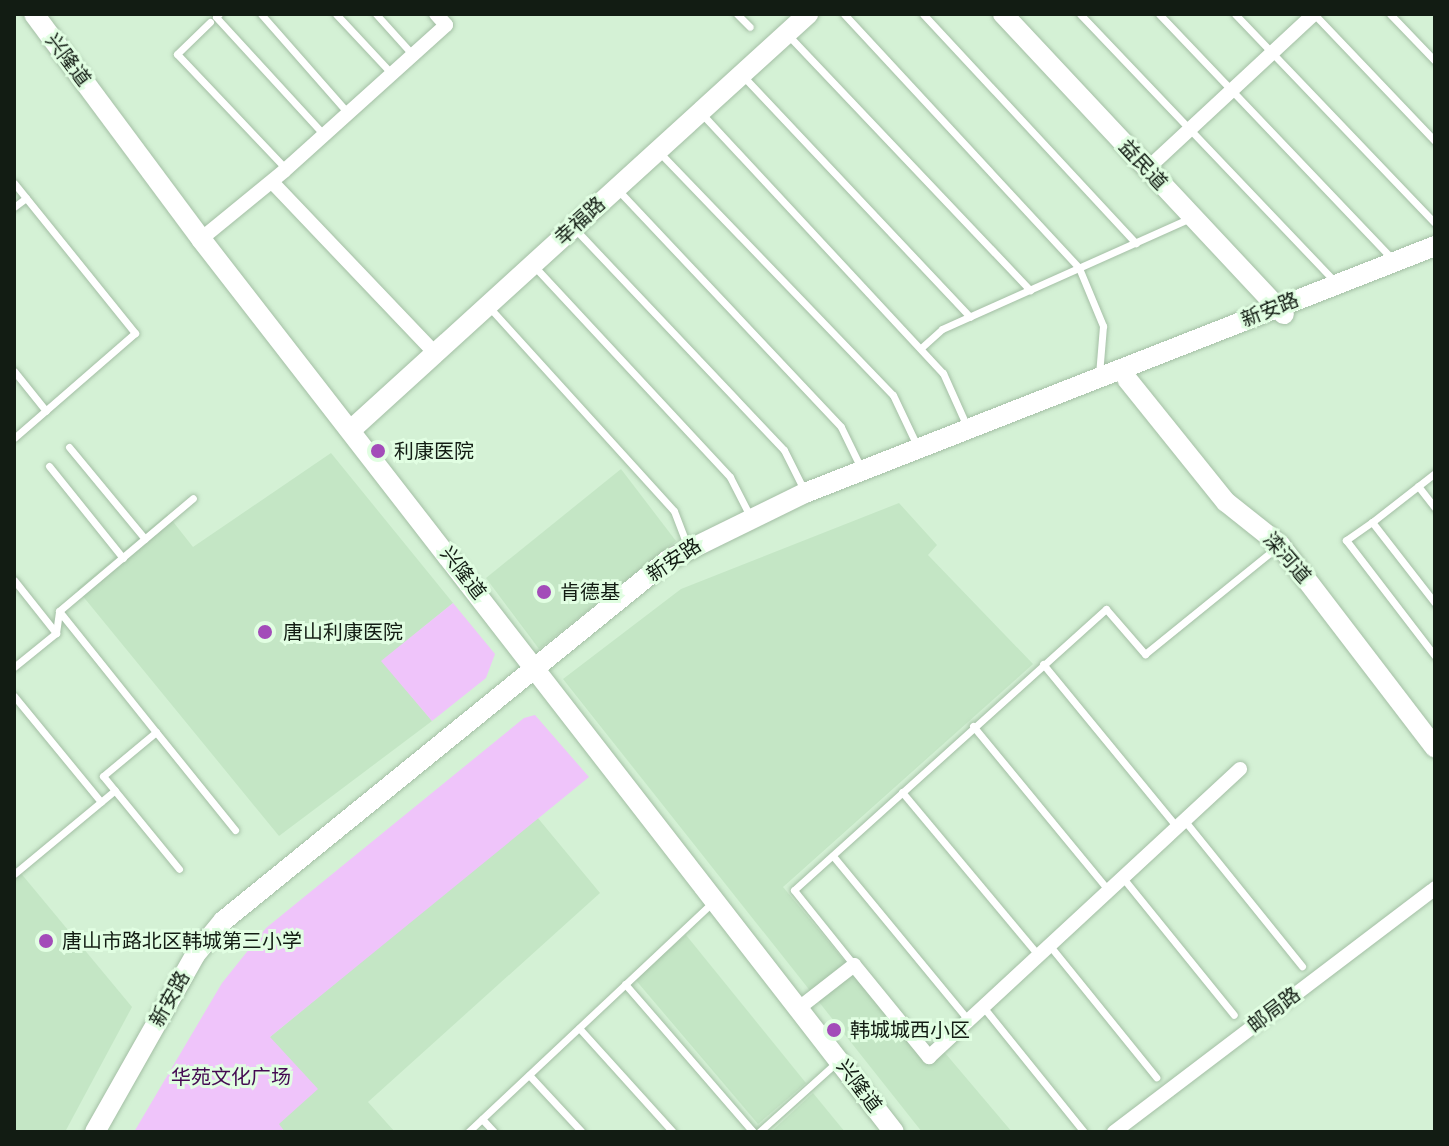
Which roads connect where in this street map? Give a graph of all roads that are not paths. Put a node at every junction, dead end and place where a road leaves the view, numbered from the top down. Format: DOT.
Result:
graph roads {
  1 [pos="34,14"];
  2 [pos="203,14"];
  3 [pos="261,14"];
  4 [pos="336,14"];
  5 [pos="376,14"];
  6 [pos="436,14"];
  7 [pos="737,14"];
  8 [pos="808,14"];
  9 [pos="844,14"];
  10 [pos="923,14"];
  11 [pos="1003,14"];
  12 [pos="1080,14"];
  13 [pos="1159,14"];
  14 [pos="1235,14"];
  15 [pos="1314,14"];
  16 [pos="1390,14"];
  17 [pos="215,18"];
  18 [pos="750,27"];
  19 [pos="786,34"];
  20 [pos="1272,53"];
  21 [pos="413,55"];
  22 [pos="1435,61"];
  23 [pos="392,74"];
  24 [pos="742,74"];
  25 [pos="1231,91"];
  26 [pos="700,112"];
  27 [pos="348,113"];
  28 [pos="1189,130"];
  29 [pos="324,135"];
  30 [pos="1435,141"];
  31 [pos="658,151"];
  32 [pos="286,169"];
  33 [pos="1147,169"];
  34 [pos="272,182"];
  35 [pos="14,183"];
  36 [pos="617,188"];
  37 [pos="26,198"];
  38 [pos="14,207"];
  39 [pos="1192,218"];
  40 [pos="1435,223"];
  41 [pos="574,227"];
  42 [pos="201,239"];
  43 [pos="1136,243"];
  44 [pos="1435,246"];
  45 [pos="1435,256"];
  46 [pos="1395,262"];
  47 [pos="532,265"];
  48 [pos="1079,268"];
  49 [pos="1337,283"];
  50 [pos="1030,290"];
  51 [pos="487,305"];
  52 [pos="1280,311"];
  53 [pos="970,317"];
  54 [pos="921,348"];
  55 [pos="435,353"];
  56 [pos="14,371"];
  57 [pos="1098,379"];
  58 [pos="1127,379"];
  59 [pos="46,411"];
  60 [pos="352,429"];
  61 [pos="968,431"];
  62 [pos="14,438"];
  63 [pos="69,447"];
  64 [pos="919,450"];
  65 [pos="49,466"];
  66 [pos="862,471"];
  67 [pos="1435,473"];
  68 [pos="1418,486"];
  69 [pos="805,493"];
  70 [pos="193,498"];
  71 [pos="1435,508"];
  72 [pos="750,517"];
  73 [pos="1372,522"];
  74 [pos="145,539"];
  75 [pos="1280,545"];
  76 [pos="688,547"];
  77 [pos="123,558"];
  78 [pos="14,580"];
  79 [pos="1435,603"];
  80 [pos="59,611"];
  81 [pos="56,633"];
  82 [pos="1435,656"];
  83 [pos="1043,664"];
  84 [pos="14,667"];
  85 [pos="540,673"];
  86 [pos="14,696"];
  87 [pos="973,726"];
  88 [pos="156,732"];
  89 [pos="1435,748"];
  90 [pos="1240,769"];
  91 [pos="115,790"];
  92 [pos="902,792"];
  93 [pos="101,802"];
  94 [pos="1181,824"];
  95 [pos="235,830"];
  96 [pos="833,856"];
  97 [pos="179,869"];
  98 [pos="14,874"];
  99 [pos="1123,878"];
  100 [pos="1435,888"];
  101 [pos="1109,891"];
  102 [pos="715,899"];
  103 [pos="1044,951"];
  104 [pos="854,965"];
  105 [pos="1302,966"];
  106 [pos="625,984"];
  107 [pos="799,1008"];
  108 [pos="984,1008"];
  109 [pos="1234,1015"];
  110 [pos="969,1021"];
  111 [pos="579,1028"];
  112 [pos="839,1060"];
  113 [pos="529,1075"];
  114 [pos="1156,1077"];
  115 [pos="482,1119"];
  116 [pos="95,1132"];
  117 [pos="106,1132"];
  118 [pos="468,1132"];
  119 [pos="494,1132"];
  120 [pos="582,1132"];
  121 [pos="673,1132"];
  122 [pos="756,1132"];
  123 [pos="894,1132"];
  124 [pos="1084,1132"];
  125 [pos="1114,1132"];
  1 -- 42 [label="main road, 兴隆道"];
  2 -- 17 [label="lane"];
  3 -- 27 [label="lane"];
  4 -- 23 [label="lane"];
  5 -- 21 [label="lane"];
  6 -- 21 [label="street"];
  7 -- 18 [label="lane"];
  8 -- 19 [label="main road, 幸福路"];
  9 -- 48 [label="lane"];
  10 -- 43 [label="lane"];
  11 -- 33 [label="main road, 益民道"];
  12 -- 28 [label="lane"];
  13 -- 25 [label="lane"];
  14 -- 20 [label="lane"];
  15 -- 20 [label="street"];
  15 -- 30 [label="lane"];
  16 -- 22 [label="lane"];
  17 -- 29 [label="lane"];
  17 -- 32 [label="lane"];
  19 -- 24 [label="main road, 幸福路"];
  19 -- 50 [label="lane"];
  20 -- 25 [label="street"];
  20 -- 40 [label="lane"];
  21 -- 23 [label="street"];
  23 -- 27 [label="street"];
  24 -- 26 [label="main road, 幸福路"];
  24 -- 53 [label="lane"];
  25 -- 28 [label="street"];
  25 -- 46 [label="lane"];
  26 -- 31 [label="main road, 幸福路"];
  26 -- 54 [label="lane"];
  27 -- 29 [label="street"];
  28 -- 33 [label="street"];
  28 -- 49 [label="lane"];
  29 -- 32 [label="street"];
  31 -- 36 [label="main road, 幸福路"];
  31 -- 64 [label="lane"];
  32 -- 34 [label="street"];
  33 -- 39 [label="main road, 益民道"];
  34 -- 42 [label="street"];
  34 -- 55 [label="street"];
  35 -- 37 [label="lane"];
  36 -- 41 [label="main road, 幸福路"];
  36 -- 66 [label="lane"];
  37 -- 38 [label="lane"];
  37 -- 59 [label="lane"];
  39 -- 43 [label="lane"];
  39 -- 52 [label="main road, 益民道"];
  41 -- 47 [label="main road, 幸福路"];
  41 -- 69 [label="lane"];
  42 -- 60 [label="main road, 兴隆道"];
  43 -- 48 [label="lane"];
  44 -- 46 [label="main road, 新安路"];
  45 -- 52 [label="main road, 新安路"];
  46 -- 49 [label="main road, 新安路"];
  47 -- 51 [label="main road, 幸福路"];
  47 -- 72 [label="lane"];
  48 -- 50 [label="lane"];
  48 -- 57 [label="lane"];
  49 -- 52 [label="main road, 新安路"];
  50 -- 53 [label="lane"];
  51 -- 55 [label="main road, 幸福路"];
  51 -- 76 [label="lane"];
  52 -- 57 [label="main road, 新安路"];
  52 -- 58 [label="main road, 新安路"];
  53 -- 54 [label="lane"];
  54 -- 61 [label="lane"];
  55 -- 60 [label="main road, 幸福路"];
  56 -- 59 [label="lane"];
  57 -- 61 [label="main road, 新安路"];
  58 -- 75 [label="main road, 滦河道"];
  58 -- 85 [label="main road, 新安路"];
  59 -- 62 [label="lane"];
  60 -- 85 [label="main road, 兴隆道"];
  61 -- 64 [label="main road, 新安路"];
  63 -- 74 [label="lane"];
  64 -- 66 [label="main road, 新安路"];
  65 -- 77 [label="lane"];
  66 -- 69 [label="main road, 新安路"];
  67 -- 68 [label="lane"];
  68 -- 71 [label="lane"];
  68 -- 73 [label="lane"];
  69 -- 72 [label="main road, 新安路"];
  70 -- 74 [label="lane"];
  72 -- 76 [label="main road, 新安路"];
  73 -- 79 [label="lane"];
  73 -- 82 [label="lane"];
  74 -- 77 [label="lane"];
  75 -- 83 [label="lane"];
  75 -- 89 [label="main road, 滦河道"];
  76 -- 85 [label="main road, 新安路"];
  77 -- 80 [label="lane"];
  78 -- 81 [label="lane"];
  80 -- 81 [label="lane"];
  80 -- 88 [label="lane"];
  81 -- 84 [label="lane"];
  83 -- 87 [label="lane"];
  83 -- 94 [label="lane"];
  85 -- 102 [label="main road, 兴隆道"];
  85 -- 116 [label="main road, 新安路"];
  85 -- 117 [label="main road, 新安路"];
  86 -- 93 [label="lane"];
  87 -- 92 [label="lane"];
  87 -- 101 [label="lane"];
  88 -- 91 [label="lane"];
  88 -- 95 [label="lane"];
  90 -- 94 [label="street"];
  91 -- 93 [label="lane"];
  91 -- 97 [label="lane"];
  92 -- 96 [label="lane"];
  92 -- 103 [label="lane"];
  93 -- 98 [label="lane"];
  94 -- 99 [label="street"];
  94 -- 105 [label="lane"];
  96 -- 104 [label="lane"];
  96 -- 110 [label="lane"];
  99 -- 101 [label="street"];
  99 -- 109 [label="lane"];
  100 -- 125 [label="street, 邮局路"];
  101 -- 103 [label="street"];
  102 -- 106 [label="lane"];
  102 -- 107 [label="main road, 兴隆道"];
  103 -- 108 [label="street"];
  103 -- 114 [label="lane"];
  104 -- 107 [label="street"];
  104 -- 110 [label="street"];
  106 -- 111 [label="lane"];
  106 -- 122 [label="lane"];
  107 -- 112 [label="main road, 兴隆道"];
  108 -- 110 [label="street"];
  108 -- 124 [label="lane"];
  111 -- 113 [label="lane"];
  111 -- 121 [label="lane"];
  112 -- 122 [label="lane"];
  112 -- 123 [label="main road, 兴隆道"];
  113 -- 115 [label="lane"];
  113 -- 120 [label="lane"];
  115 -- 118 [label="lane"];
  115 -- 119 [label="lane"];
}
